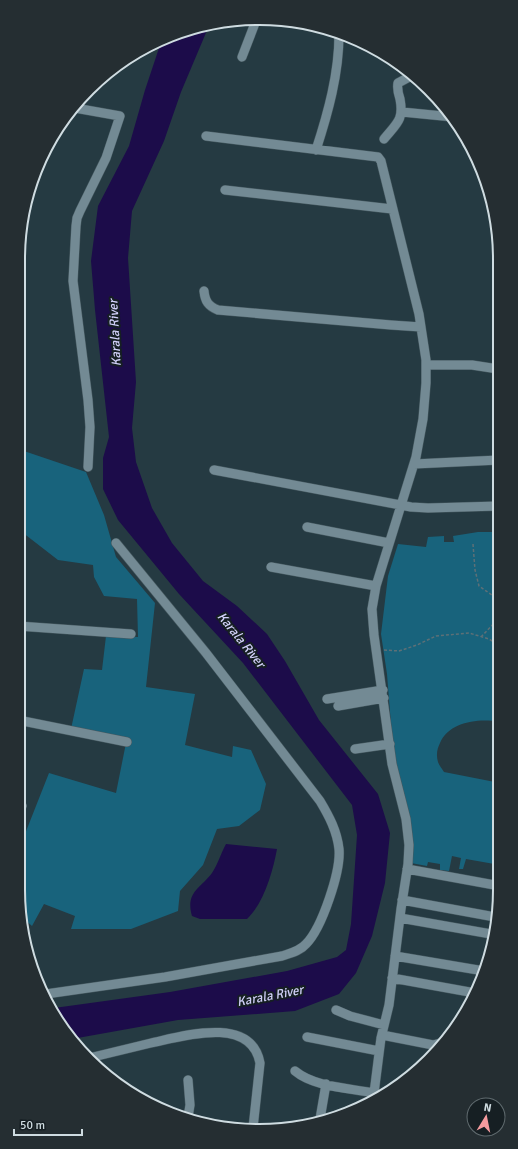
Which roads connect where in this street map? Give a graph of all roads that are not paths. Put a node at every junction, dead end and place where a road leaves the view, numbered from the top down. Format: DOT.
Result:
graph roads {
  1 [pos="254,25"];
  2 [pos="339,39"];
  3 [pos="242,57"];
  4 [pos="407,78"];
  5 [pos="80,109"];
  6 [pos="402,112"];
  7 [pos="444,116"];
  8 [pos="206,136"];
  9 [pos="384,139"];
  10 [pos="316,150"];
  11 [pos="225,190"];
  12 [pos="392,209"];
  13 [pos="204,291"];
  14 [pos="420,326"];
  15 [pos="426,365"];
  16 [pos="493,368"];
  17 [pos="493,460"];
  18 [pos="414,464"];
  19 [pos="88,467"];
  20 [pos="214,470"];
  21 [pos="401,505"];
  22 [pos="493,506"];
  23 [pos="307,527"];
  24 [pos="116,543"];
  25 [pos="389,543"];
  26 [pos="271,567"];
  27 [pos="376,586"];
  28 [pos="25,626"];
  29 [pos="131,634"];
  30 [pos="383,694"];
  31 [pos="327,699"];
  32 [pos="338,706"];
  33 [pos="25,721"];
  34 [pos="127,742"];
  35 [pos="390,744"];
  36 [pos="355,749"];
  37 [pos="407,869"];
  38 [pos="493,885"];
  39 [pos="402,900"];
  40 [pos="491,916"];
  41 [pos="400,918"];
  42 [pos="489,934"];
  43 [pos="395,956"];
  44 [pos="479,970"];
  45 [pos="392,978"];
  46 [pos="469,992"];
  47 [pos="49,994"];
  48 [pos="336,1010"];
  49 [pos="384,1025"];
  50 [pos="382,1035"];
  51 [pos="307,1038"];
  52 [pos="434,1045"];
  53 [pos="379,1051"];
  54 [pos="95,1056"];
  55 [pos="294,1071"];
  56 [pos="188,1080"];
  57 [pos="326,1084"];
  58 [pos="373,1094"];
  59 [pos="370,1096"];
  60 [pos="189,1113"];
  61 [pos="321,1116"];
  62 [pos="253,1124"];
  1 -- 3 [label="street"];
  2 -- 10 [label="street"];
  4 -- 6 [label="street"];
  5 -- 19 [label="street"];
  6 -- 7 [label="street"];
  6 -- 9 [label="street"];
  8 -- 10 [label="street"];
  10 -- 12 [label="street"];
  11 -- 12 [label="street"];
  12 -- 14 [label="street"];
  13 -- 14 [label="street"];
  14 -- 15 [label="street"];
  15 -- 16 [label="street"];
  15 -- 18 [label="street"];
  17 -- 18 [label="street"];
  18 -- 21 [label="street"];
  20 -- 21 [label="street"];
  21 -- 22 [label="street"];
  21 -- 25 [label="street"];
  23 -- 25 [label="street"];
  24 -- 47 [label="street"];
  25 -- 27 [label="street"];
  26 -- 27 [label="street"];
  27 -- 30 [label="street"];
  28 -- 29 [label="street"];
  30 -- 31 [label="street"];
  30 -- 32 [label="street"];
  30 -- 35 [label="street"];
  33 -- 34 [label="street"];
  35 -- 36 [label="street"];
  35 -- 37 [label="street"];
  37 -- 38 [label="street"];
  37 -- 39 [label="street"];
  39 -- 40 [label="street"];
  39 -- 41 [label="street"];
  41 -- 42 [label="street"];
  41 -- 43 [label="street"];
  43 -- 44 [label="street"];
  43 -- 45 [label="street"];
  45 -- 46 [label="street"];
  45 -- 49 [label="street"];
  48 -- 49 [label="street"];
  49 -- 50 [label="street"];
  50 -- 52 [label="street"];
  50 -- 53 [label="street"];
  51 -- 53 [label="street"];
  53 -- 58 [label="street"];
  54 -- 62 [label="street"];
  55 -- 57 [label="street"];
  56 -- 60 [label="street"];
  57 -- 59 [label="street"];
  57 -- 61 [label="street"];
}
